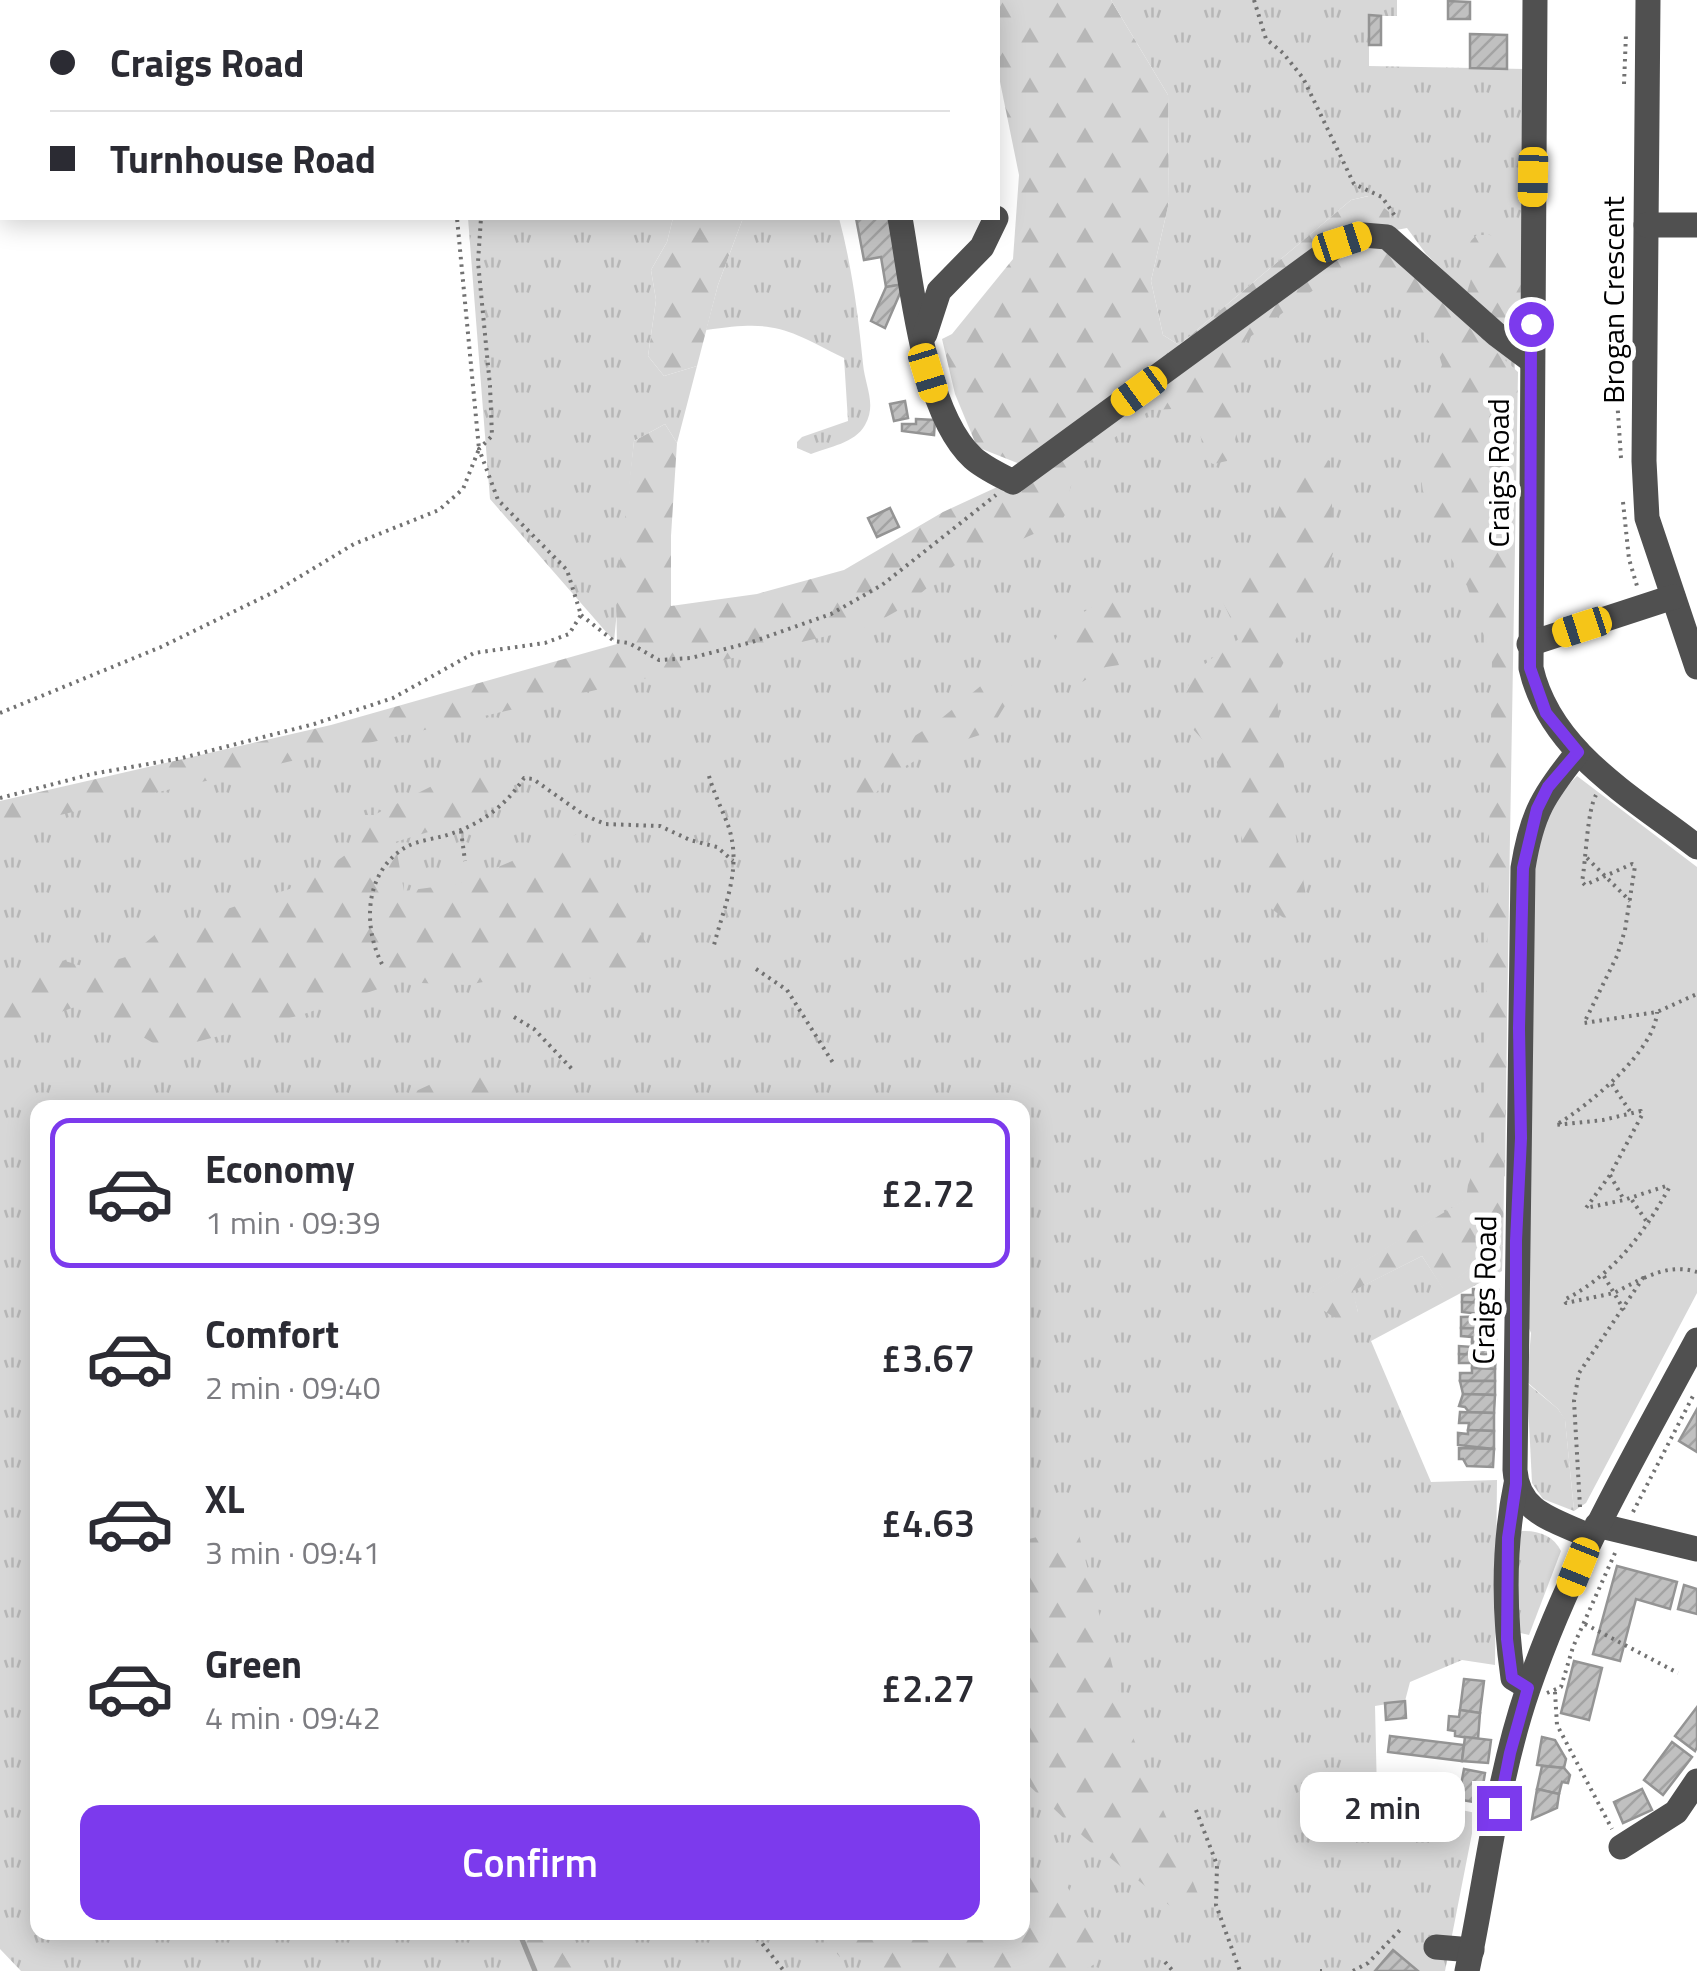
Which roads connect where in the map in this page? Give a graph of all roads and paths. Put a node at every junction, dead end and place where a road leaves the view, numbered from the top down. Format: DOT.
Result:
graph roads {
  1 [pos="1254,0"];
  2 [pos="1536,0"];
  3 [pos="1648,0"];
  4 [pos="457,220"];
  5 [pos="481,220"];
  6 [pos="900,220"];
  7 [pos="995,220"];
  8 [pos="1646,225"];
  9 [pos="1697,225"];
  10 [pos="1404,253"];
  11 [pos="1531,324"];
  12 [pos="1496,334"];
  13 [pos="923,339"];
  14 [pos="1532,361"];
  15 [pos="479,449"];
  16 [pos="1013,482"];
  17 [pos="1672,597"];
  18 [pos="581,615"];
  19 [pos="1530,644"];
  20 [pos="1697,667"];
  21 [pos="0,713"];
  22 [pos="1578,752"];
  23 [pos="710,776"];
  24 [pos="1606,776"];
  25 [pos="0,798"];
  26 [pos="461,830"];
  27 [pos="1697,847"];
  28 [pos="1587,858"];
  29 [pos="466,862"];
  30 [pos="733,862"];
  31 [pos="1606,877"];
  32 [pos="1630,901"];
  33 [pos="714,945"];
  34 [pos="382,964"];
  35 [pos="756,969"];
  36 [pos="1697,994"];
  37 [pos="1657,1012"];
  38 [pos="514,1018"];
  39 [pos="835,1066"];
  40 [pos="572,1069"];
  41 [pos="1610,1082"];
  42 [pos="1631,1114"];
  43 [pos="1610,1176"];
  44 [pos="1631,1198"];
  45 [pos="1624,1200"];
  46 [pos="1649,1225"];
  47 [pos="1697,1272"];
  48 [pos="1604,1276"];
  49 [pos="1643,1278"];
  50 [pos="1614,1292"];
  51 [pos="1624,1310"];
  52 [pos="1697,1340"];
  53 [pos="1516,1484"];
  54 [pos="1590,1531"];
  55 [pos="1697,1549"];
  56 [pos="1584,1623"];
  57 [pos="1678,1674"];
  58 [pos="1528,1688"];
  59 [pos="1556,1692"];
  60 [pos="1697,1782"];
  61 [pos="1196,1810"];
  62 [pos="1621,1846"];
  63 [pos="1400,1929"];
  64 [pos="759,1940"];
  65 [pos="1436,1946"];
  66 [pos="1470,1961"];
  67 [pos="1164,1962"];
  68 [pos="784,1971"];
  69 [pos="1174,1971"];
  70 [pos="1240,1971"];
  71 [pos="1353,1971"];
  1 -- 10 [label="path"];
  2 -- 11 [label="street, Craigs Road"];
  3 -- 8 [label="street, Brogan Crescent"];
  4 -- 15 [label="path"];
  5 -- 15 [label="path"];
  6 -- 13 [label="street"];
  7 -- 13 [label="street"];
  8 -- 9 [label="street"];
  8 -- 17 [label="street, Brogan Crescent"];
  10 -- 12 [label="street"];
  10 -- 16 [label="street"];
  11 -- 12 [label="street"];
  11 -- 14 [label="street, Craigs Road"];
  12 -- 14 [label="street"];
  13 -- 16 [label="street"];
  14 -- 19 [label="street, Craigs Road"];
  15 -- 18 [label="path"];
  15 -- 21 [label="path"];
  16 -- 18 [label="path"];
  17 -- 19 [label="street"];
  17 -- 20 [label="street, Brogan Crescent"];
  18 -- 25 [label="path"];
  19 -- 22 [label="street, Craigs Road"];
  22 -- 24 [label="street, Craigs Road"];
  22 -- 53 [label="street, Craigs Road"];
  23 -- 30 [label="path"];
  24 -- 27 [label="street, Craigs Road"];
  24 -- 28 [label="path"];
  26 -- 29 [label="path"];
  26 -- 30 [label="path"];
  26 -- 34 [label="path"];
  28 -- 31 [label="path"];
  28 -- 31 [label="path"];
  30 -- 33 [label="path"];
  31 -- 32 [label="path"];
  31 -- 32 [label="path"];
  32 -- 37 [label="path"];
  35 -- 39 [label="path"];
  36 -- 37 [label="path"];
  37 -- 41 [label="path"];
  38 -- 40 [label="path"];
  41 -- 42 [label="path"];
  41 -- 42 [label="path"];
  42 -- 43 [label="path"];
  43 -- 45 [label="path"];
  43 -- 45 [label="path"];
  44 -- 45 [label="path"];
  44 -- 46 [label="path"];
  44 -- 46 [label="path"];
  46 -- 48 [label="path"];
  47 -- 49 [label="path"];
  48 -- 50 [label="path"];
  48 -- 50 [label="path"];
  49 -- 50 [label="path"];
  49 -- 51 [label="path"];
  50 -- 51 [label="path"];
  51 -- 54 [label="path"];
  52 -- 54 [label="street"];
  53 -- 54 [label="street"];
  53 -- 58 [label="street, Craigs Road"];
  54 -- 55 [label="street"];
  54 -- 58 [label="street"];
  56 -- 57 [label="path"];
  58 -- 66 [label="street"];
  59 -- 62 [label="path"];
  60 -- 62 [label="street"];
  61 -- 70 [label="path"];
  63 -- 71 [label="path"];
  64 -- 68 [label="path"];
  65 -- 66 [label="street"];
  67 -- 69 [label="path"];
}
